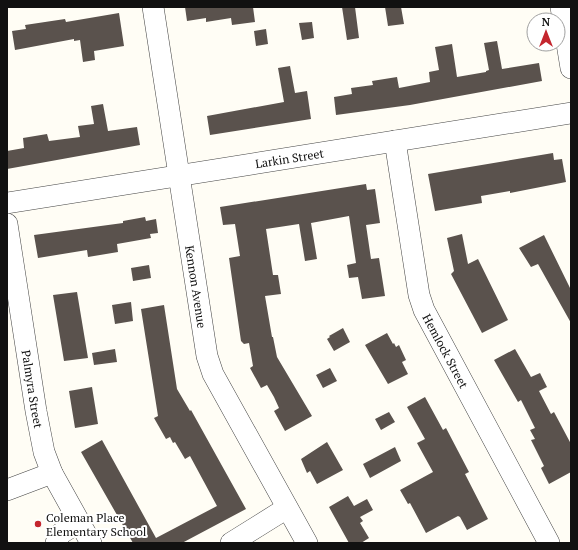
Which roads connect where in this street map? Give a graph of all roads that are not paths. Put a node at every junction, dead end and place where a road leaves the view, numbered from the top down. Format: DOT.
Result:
graph roads {
  1 [pos="153,7"];
  2 [pos="562,7"];
  3 [pos="571,68"];
  4 [pos="571,113"];
  5 [pos="395,141"];
  6 [pos="180,177"];
  7 [pos="7,203"];
  8 [pos="7,224"];
  9 [pos="52,472"];
  10 [pos="7,490"];
  11 [pos="287,508"];
  12 [pos="79,522"];
  13 [pos="56,543"];
  14 [pos="91,543"];
  15 [pos="231,543"];
  16 [pos="307,543"];
  17 [pos="549,543"];
  1 -- 6 [label="street, Kennon Avenue"];
  2 -- 3 [label="street"];
  4 -- 5 [label="street, Larkin Street"];
  5 -- 6 [label="street, Larkin Street"];
  5 -- 17 [label="street, Hemlock Street"];
  6 -- 7 [label="street, Larkin Street"];
  6 -- 11 [label="street, Kennon Avenue"];
  8 -- 9 [label="street, Palmyra Street"];
  9 -- 10 [label="street"];
  9 -- 12 [label="street, Palmyra Street"];
  11 -- 15 [label="street"];
  11 -- 16 [label="street, Kennon Avenue"];
  12 -- 13 [label="street"];
  12 -- 14 [label="street, Palmyra Street"];
}
